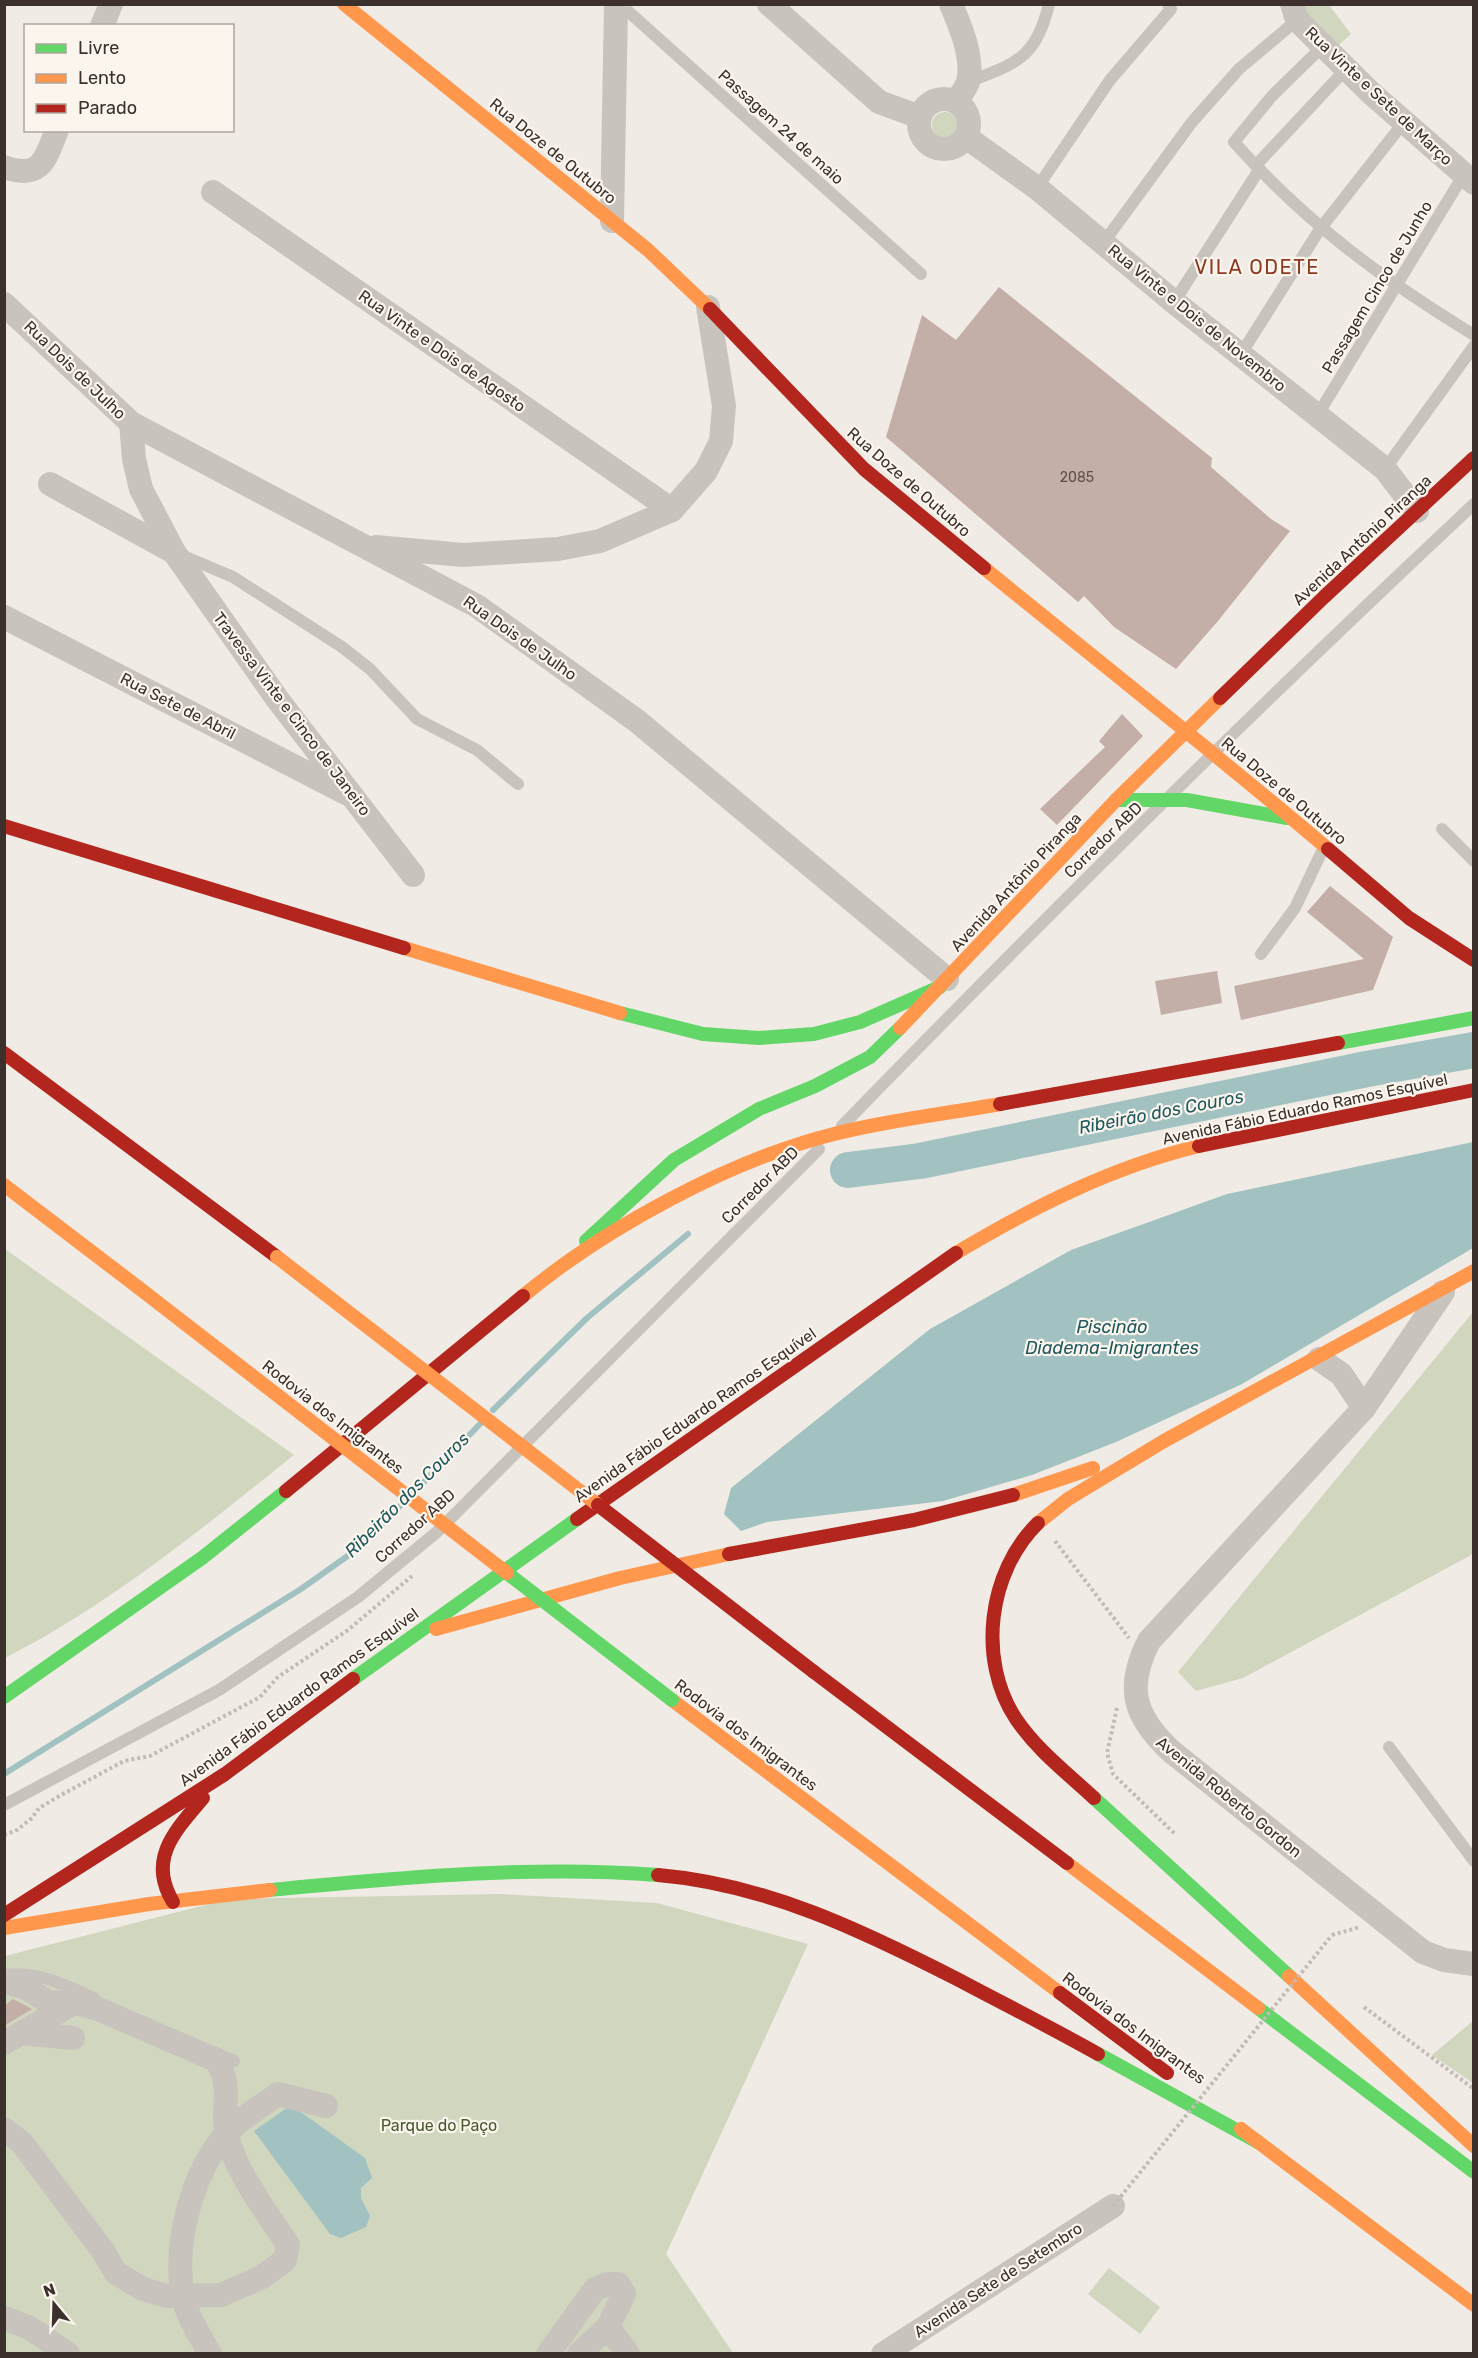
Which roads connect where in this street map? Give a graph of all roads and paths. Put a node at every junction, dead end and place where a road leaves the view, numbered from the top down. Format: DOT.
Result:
graph roads {
  1 [pos="111,4"];
  2 [pos="344,4"];
  3 [pos="618,4"];
  4 [pos="769,4"];
  5 [pos="951,4"];
  6 [pos="1049,4"];
  7 [pos="1168,4"];
  8 [pos="1295,12"];
  9 [pos="103,24"];
  10 [pos="1323,46"];
  11 [pos="1346,69"];
  12 [pos="962,92"];
  13 [pos="920,117"];
  14 [pos="1404,122"];
  15 [pos="56,132"];
  16 [pos="966,137"];
  17 [pos="4,167"];
  18 [pos="1259,170"];
  19 [pos="1469,179"];
  20 [pos="1037,188"];
  21 [pos="213,192"];
  22 [pos="612,221"];
  23 [pos="1320,228"];
  24 [pos="1104,242"];
  25 [pos="921,274"];
  26 [pos="1396,287"];
  27 [pos="1174,302"];
  28 [pos="4,304"];
  29 [pos="708,307"];
  30 [pos="1473,335"];
  31 [pos="1473,346"];
  32 [pos="1241,354"];
  33 [pos="1317,416"];
  34 [pos="131,423"];
  35 [pos="1473,458"];
  36 [pos="1385,470"];
  37 [pos="50,484"];
  38 [pos="1473,504"];
  39 [pos="672,510"];
  40 [pos="1416,511"];
  41 [pos="365,546"];
  42 [pos="174,552"];
  43 [pos="4,616"];
  44 [pos="1186,732"];
  45 [pos="1214,752"];
  46 [pos="518,784"];
  47 [pos="352,796"];
  48 [pos="1116,800"];
  49 [pos="1167,801"];
  50 [pos="1289,818"];
  51 [pos="4,826"];
  52 [pos="1443,829"];
  53 [pos="1324,847"];
  54 [pos="1473,861"];
  55 [pos="413,875"];
  56 [pos="1261,954"];
  57 [pos="1473,960"];
  58 [pos="944,983"];
  59 [pos="1473,1018"];
  60 [pos="4,1053"];
  61 [pos="1473,1090"];
  62 [pos="833,1134"];
  63 [pos="4,1185"];
  64 [pos="1473,1271"];
  65 [pos="546,1277"];
  66 [pos="1446,1287"];
  67 [pos="1319,1359"];
  68 [pos="1364,1408"];
  69 [pos="1170,1437"];
  70 [pos="1050,1536"];
  71 [pos="413,1635"];
  72 [pos="1132,1642"];
  73 [pos="6,1696"];
  74 [pos="1118,1705"];
  75 [pos="1389,1747"];
  76 [pos="225,1774"];
  77 [pos="4,1805"];
  78 [pos="1181,1839"];
  79 [pos="1473,1861"];
  80 [pos="173,1902"];
  81 [pos="4,1915"];
  82 [pos="4,1928"];
  83 [pos="1332,1935"];
  84 [pos="1308,1960"];
  85 [pos="1473,1964"];
  86 [pos="1317,1968"];
  87 [pos="4,1975"];
  88 [pos="4,1982"];
  89 [pos="74,2003"];
  90 [pos="1361,2005"];
  91 [pos="13,2038"];
  92 [pos="73,2038"];
  93 [pos="234,2061"];
  94 [pos="1473,2089"];
  95 [pos="326,2106"];
  96 [pos="4,2129"];
  97 [pos="227,2132"];
  98 [pos="1258,2142"];
  99 [pos="1473,2146"];
  100 [pos="1473,2172"];
  101 [pos="1113,2206"];
  102 [pos="183,2295"];
  103 [pos="1473,2305"];
  104 [pos="4,2318"];
  105 [pos="608,2327"];
  106 [pos="68,2354"];
  107 [pos="210,2354"];
  108 [pos="548,2354"];
  109 [pos="579,2354"];
  110 [pos="628,2354"];
  111 [pos="884,2354"];
  1 -- 9 [label="street"];
  2 -- 22 [label="main road, Rua Doze de Outubro"];
  3 -- 22 [label="street"];
  3 -- 25 [label="lane, Passagem 24 de maio"];
  4 -- 13 [label="street"];
  5 -- 12 [label="street"];
  6 -- 12 [label="lane"];
  7 -- 20 [label="lane"];
  8 -- 10 [label="street, Rua Vinte e Sete de Março"];
  8 -- 24 [label="lane"];
  10 -- 11 [label="street, Rua Vinte e Sete de Março"];
  10 -- 18 [label="lane"];
  11 -- 14 [label="street, Rua Vinte e Sete de Março"];
  11 -- 18 [label="lane"];
  12 -- 13 [label="street"];
  12 -- 16 [label="street"];
  13 -- 16 [label="street"];
  14 -- 19 [label="street, Rua Vinte e Sete de Março"];
  14 -- 23 [label="lane"];
  15 -- 17 [label="street"];
  16 -- 20 [label="street, Rua Vinte e Dois de Novembro"];
  18 -- 23 [label="lane"];
  18 -- 27 [label="lane"];
  19 -- 26 [label="lane, Passagem Cinco de Junho"];
  20 -- 24 [label="street, Rua Vinte e Dois de Novembro"];
  21 -- 39 [label="street, Rua Vinte e Dois de Agosto"];
  22 -- 29 [label="main road, Rua Doze de Outubro"];
  23 -- 26 [label="lane"];
  23 -- 32 [label="lane"];
  24 -- 27 [label="street, Rua Vinte e Dois de Novembro"];
  26 -- 30 [label="lane"];
  26 -- 33 [label="lane, Passagem Cinco de Junho"];
  27 -- 32 [label="street, Rua Vinte e Dois de Novembro"];
  28 -- 34 [label="street, Rua Dois de Julho"];
  29 -- 39 [label="street"];
  29 -- 44 [label="main road, Rua Doze de Outubro"];
  31 -- 36 [label="lane"];
  32 -- 33 [label="street, Rua Vinte e Dois de Novembro"];
  33 -- 36 [label="street, Rua Vinte e Dois de Novembro"];
  34 -- 41 [label="street, Rua Dois de Julho"];
  34 -- 42 [label="street, Travessa Vinte e Cinco de Janeiro"];
  35 -- 40 [label="main road, Avenida Antônio Piranga"];
  36 -- 40 [label="street, Rua Vinte e Dois de Novembro"];
  37 -- 42 [label="street, Travessa Vinte e Cinco de Janeiro"];
  38 -- 45 [label="lane, Corredor ABD"];
  39 -- 41 [label="street"];
  40 -- 44 [label="main road, Avenida Antônio Piranga"];
  41 -- 58 [label="street, Rua Dois de Julho"];
  42 -- 46 [label="lane, Travessa Vinte e Cinco de Janeiro"];
  42 -- 47 [label="street, Travessa Vinte e Cinco de Janeiro"];
  43 -- 47 [label="street, Rua Sete de Abril"];
  44 -- 45 [label="main road, Rua Doze de Outubro"];
  44 -- 48 [label="main road, Avenida Antônio Piranga"];
  45 -- 49 [label="lane, Corredor ABD"];
  45 -- 50 [label="main road, Rua Doze de Outubro"];
  47 -- 55 [label="street, Travessa Vinte e Cinco de Janeiro"];
  48 -- 49 [label="main road"];
  48 -- 58 [label="main road, Avenida Antônio Piranga"];
  49 -- 50 [label="main road"];
  49 -- 62 [label="lane, Corredor ABD"];
  50 -- 53 [label="main road, Rua Doze de Outubro"];
  51 -- 58 [label="main road"];
  52 -- 54 [label="lane"];
  53 -- 56 [label="lane"];
  53 -- 57 [label="main road, Rua Doze de Outubro"];
  58 -- 65 [label="main road, Avenida Antônio Piranga"];
  59 -- 62 [label="main road"];
  60 -- 100 [label="main road, bridge"];
  61 -- 71 [label="main road, Avenida Fábio Eduardo Ramos Esquível"];
  62 -- 65 [label="main road"];
  62 -- 77 [label="lane, Corredor ABD"];
  63 -- 98 [label="main road, Rodovia dos Imigrantes, bridge"];
  64 -- 66 [label="main road"];
  65 -- 73 [label="main road"];
  66 -- 67 [label="main road"];
  66 -- 68 [label="street, Avenida Roberto Gordon"];
  67 -- 68 [label="street"];
  67 -- 69 [label="main road"];
  68 -- 85 [label="street, Avenida Roberto Gordon"];
  69 -- 71 [label="main road"];
  69 -- 99 [label="main road"];
  70 -- 72 [label="path"];
  71 -- 76 [label="main road, Avenida Fábio Eduardo Ramos Esquível"];
  74 -- 78 [label="path"];
  75 -- 79 [label="lane"];
  76 -- 80 [label="main road"];
  76 -- 81 [label="main road, Avenida Fábio Eduardo Ramos Esquível"];
  80 -- 82 [label="main road"];
  80 -- 98 [label="main road"];
  83 -- 101 [label="path, bridge"];
  84 -- 86 [label="path"];
  87 -- 93 [label="lane"];
  88 -- 89 [label="street"];
  89 -- 91 [label="street"];
  89 -- 97 [label="street"];
  90 -- 94 [label="path"];
  91 -- 92 [label="street"];
  95 -- 97 [label="street"];
  96 -- 102 [label="street"];
  97 -- 102 [label="street"];
  97 -- 102 [label="street"];
  98 -- 103 [label="main road, Rodovia dos Imigrantes"];
  101 -- 111 [label="street, Avenida Sete de Setembro"];
  102 -- 107 [label="street"];
  104 -- 106 [label="street"];
  105 -- 108 [label="street"];
  105 -- 109 [label="street"];
  105 -- 110 [label="street"];
}
